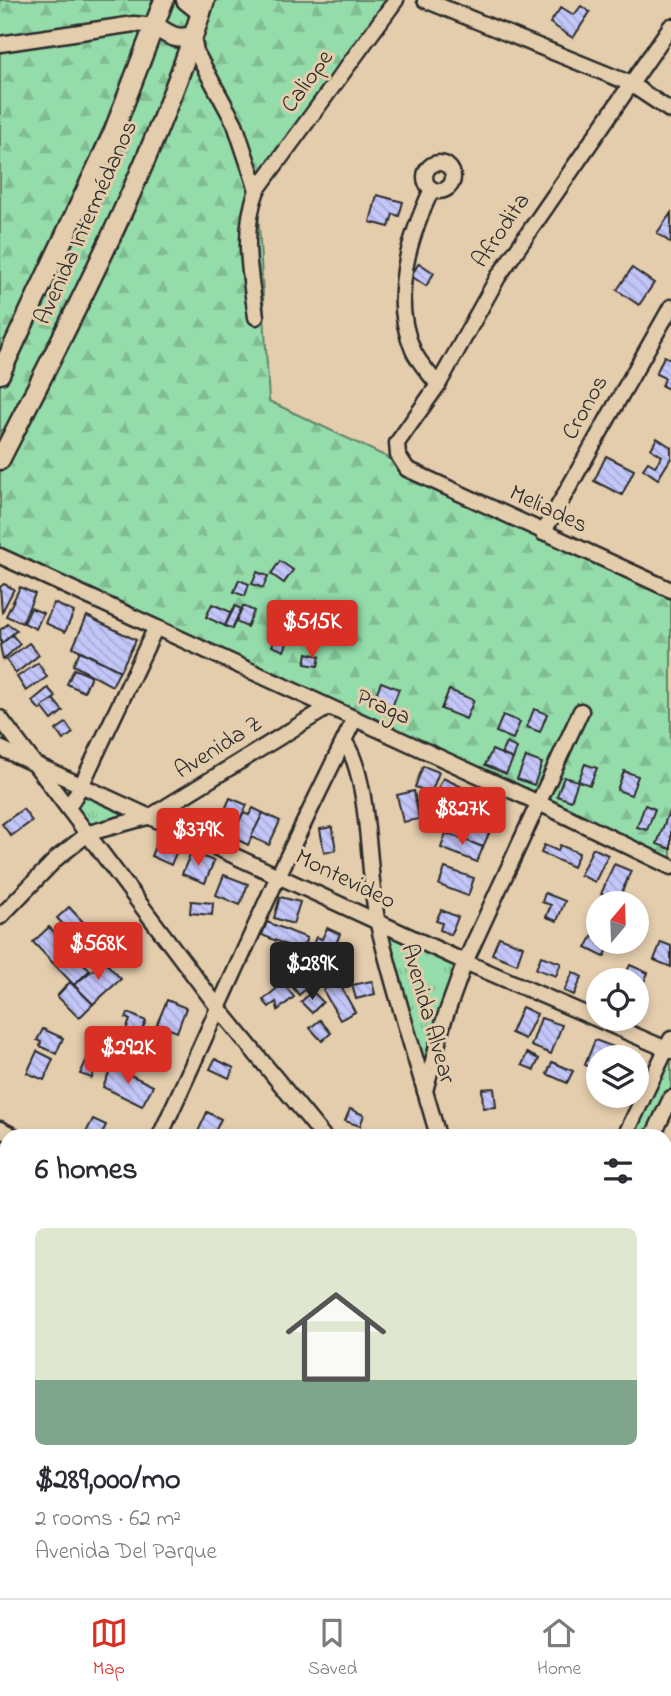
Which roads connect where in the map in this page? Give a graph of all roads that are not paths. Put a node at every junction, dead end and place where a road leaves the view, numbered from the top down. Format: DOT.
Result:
graph roads {
  1 [pos="164,0"];
  2 [pos="186,0"];
  3 [pos="396,0"];
  4 [pos="425,0"];
  5 [pos="203,6"];
  6 [pos="155,26"];
  7 [pos="671,26"];
  8 [pos="193,36"];
  9 [pos="0,44"];
  10 [pos="629,83"];
  11 [pos="671,111"];
  12 [pos="432,189"];
  13 [pos="257,190"];
  14 [pos="671,307"];
  15 [pos="256,317"];
  16 [pos="0,374"];
  17 [pos="438,385"];
  18 [pos="0,460"];
  19 [pos="407,469"];
  20 [pos="543,533"];
  21 [pos="0,556"];
  22 [pos="671,590"];
  23 [pos="155,629"];
  24 [pos="327,708"];
  25 [pos="582,711"];
  26 [pos="0,718"];
  27 [pos="354,720"];
  28 [pos="344,741"];
  29 [pos="0,748"];
  30 [pos="39,768"];
  31 [pos="81,786"];
  32 [pos="541,804"];
  33 [pos="69,806"];
  34 [pos="151,817"];
  35 [pos="89,833"];
  36 [pos="671,867"];
  37 [pos="279,874"];
  38 [pos="0,917"];
  39 [pos="378,922"];
  40 [pos="465,962"];
  41 [pos="220,1010"];
  42 [pos="670,1046"];
  43 [pos="425,1091"];
  44 [pos="671,1098"];
  45 [pos="163,1129"];
  46 [pos="317,1129"];
  47 [pos="436,1129"];
  48 [pos="628,1129"];
  49 [pos="656,1129"];
  1 -- 6 [label="main road, Avenida Intermédanos"];
  2 -- 5 [label="main road"];
  3 -- 13 [label="street, Caliope"];
  4 -- 10 [label="street"];
  5 -- 8 [label="main road, Avenida Intermédanos"];
  6 -- 8 [label="main road"];
  6 -- 9 [label="street"];
  6 -- 16 [label="main road, Avenida Intermédanos"];
  7 -- 10 [label="street, Afrodita"];
  8 -- 13 [label="street"];
  8 -- 18 [label="main road, Avenida Intermédanos"];
  10 -- 11 [label="street"];
  10 -- 17 [label="street, Afrodita"];
  12 -- 17 [label="street"];
  13 -- 15 [label="street"];
  14 -- 20 [label="street, Cronos"];
  17 -- 19 [label="street, Afrodita"];
  19 -- 20 [label="street, Meliades"];
  20 -- 22 [label="street, Meliades"];
  21 -- 23 [label="street, Praga"];
  23 -- 24 [label="street, Praga"];
  23 -- 31 [label="street"];
  24 -- 27 [label="street, Praga"];
  24 -- 34 [label="street, Avenida Z"];
  25 -- 32 [label="street"];
  26 -- 30 [label="street"];
  27 -- 28 [label="street"];
  27 -- 32 [label="street, Praga"];
  28 -- 37 [label="street"];
  28 -- 39 [label="street, Avenida Alvear"];
  29 -- 30 [label="street, Montevideo"];
  30 -- 31 [label="street, Montevideo"];
  30 -- 33 [label="street"];
  31 -- 33 [label="street"];
  31 -- 34 [label="street, Montevideo"];
  32 -- 36 [label="street, Praga"];
  32 -- 40 [label="street"];
  33 -- 35 [label="street"];
  34 -- 35 [label="street, Avenida Z"];
  34 -- 37 [label="street, Montevideo"];
  35 -- 38 [label="street, Avenida Z"];
  35 -- 41 [label="street"];
  37 -- 39 [label="street, Montevideo"];
  37 -- 41 [label="street"];
  39 -- 40 [label="street, Montevideo"];
  39 -- 43 [label="street, Avenida Alvear"];
  40 -- 42 [label="street, Montevideo"];
  40 -- 43 [label="street"];
  41 -- 45 [label="street"];
  41 -- 46 [label="street"];
  42 -- 48 [label="street"];
  43 -- 47 [label="street, Avenida Alvear"];
  44 -- 49 [label="street"];
}
